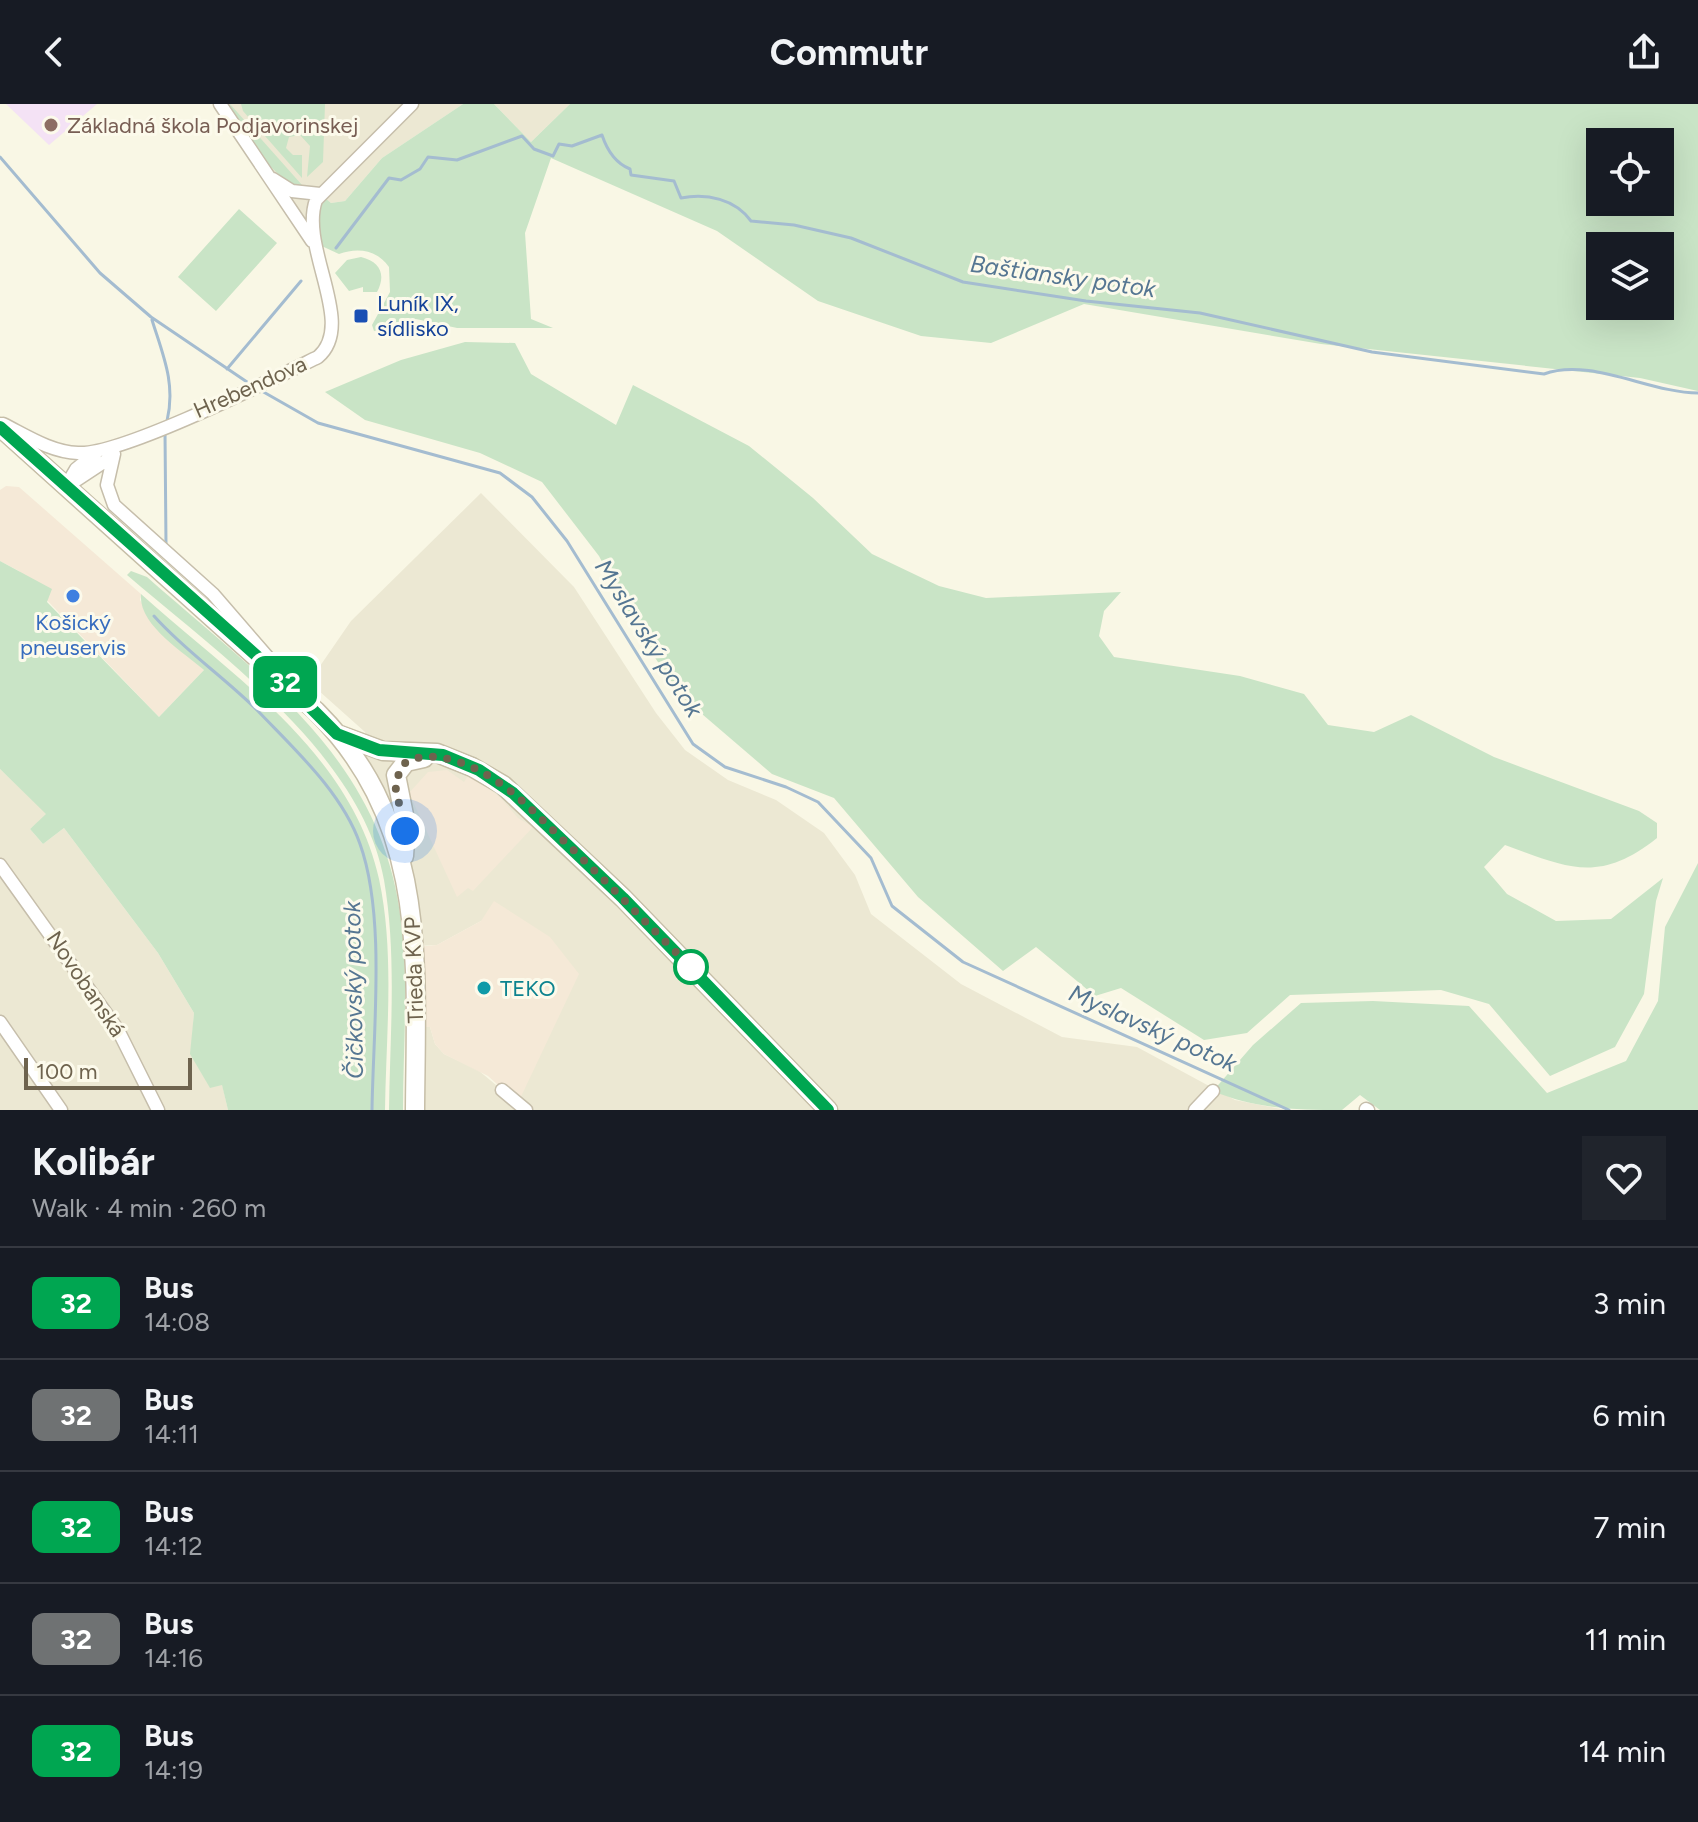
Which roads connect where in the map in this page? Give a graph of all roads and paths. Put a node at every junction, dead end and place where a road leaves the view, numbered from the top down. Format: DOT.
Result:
graph roads {
  1 [pos="220,104"];
  2 [pos="412,104"];
  3 [pos="270,177"];
  4 [pos="320,194"];
  5 [pos="313,242"];
  6 [pos="0,424"];
  7 [pos="108,452"];
  8 [pos="66,487"];
  9 [pos="316,711"];
  10 [pos="337,734"];
  11 [pos="455,760"];
  12 [pos="406,762"];
  13 [pos="365,775"];
  14 [pos="0,865"];
  15 [pos="405,871"];
  16 [pos="0,1022"];
  17 [pos="502,1090"];
  18 [pos="1213,1091"];
  19 [pos="61,1110"];
  20 [pos="158,1110"];
  21 [pos="415,1110"];
  22 [pos="526,1110"];
  23 [pos="828,1110"];
  24 [pos="1195,1110"];
  1 -- 3 [label="street"];
  2 -- 4 [label="street"];
  3 -- 4 [label="street"];
  3 -- 5 [label="street"];
  4 -- 5 [label="street, Hrebendova"];
  5 -- 7 [label="street, Hrebendova"];
  6 -- 7 [label="street"];
  6 -- 8 [label="street, Trieda KVP"];
  7 -- 8 [label="street"];
  7 -- 9 [label="street"];
  8 -- 9 [label="street, Trieda KVP"];
  9 -- 10 [label="street, Trieda KVP"];
  10 -- 11 [label="street"];
  10 -- 13 [label="street, Trieda KVP"];
  11 -- 12 [label="street"];
  11 -- 23 [label="street"];
  12 -- 13 [label="street"];
  12 -- 15 [label="street"];
  13 -- 15 [label="street, Trieda KVP"];
  14 -- 20 [label="street, Novobanská"];
  15 -- 21 [label="street, Trieda KVP"];
  16 -- 19 [label="street"];
  17 -- 22 [label="street"];
  18 -- 24 [label="street"];
}
